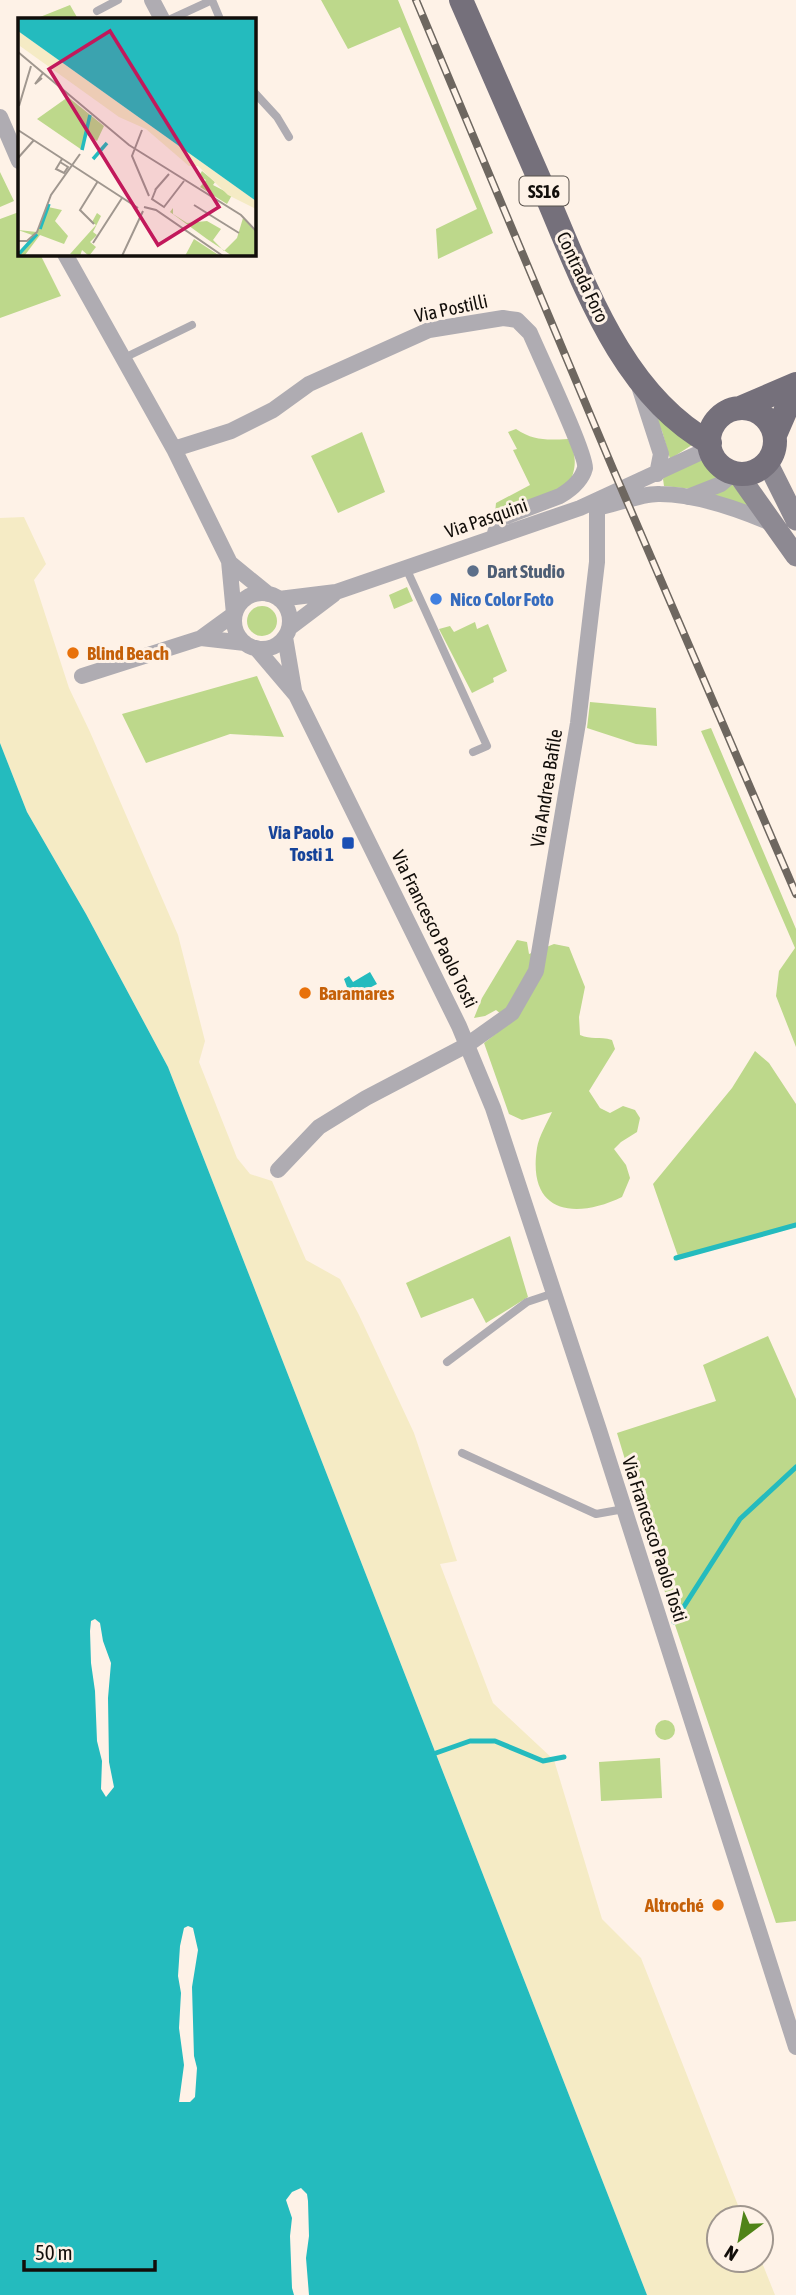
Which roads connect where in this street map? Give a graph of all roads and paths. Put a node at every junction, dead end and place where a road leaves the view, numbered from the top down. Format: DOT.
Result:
graph roads {
  1 [pos="118,0"];
  2 [pos="152,0"];
  3 [pos="212,0"];
  4 [pos="461,0"];
  5 [pos="97,11"];
  6 [pos="161,18"];
  7 [pos="173,18"];
  8 [pos="220,18"];
  9 [pos="256,94"];
  10 [pos="0,117"];
  11 [pos="289,137"];
  12 [pos="18,159"];
  13 [pos="66,256"];
  14 [pos="192,325"];
  15 [pos="124,358"];
  16 [pos="796,384"];
  17 [pos="642,385"];
  18 [pos="796,394"];
  19 [pos="730,411"];
  20 [pos="775,435"];
  21 [pos="710,446"];
  22 [pos="174,449"];
  23 [pos="768,462"];
  24 [pos="735,473"];
  25 [pos="657,474"];
  26 [pos="688,497"];
  27 [pos="580,508"];
  28 [pos="597,508"];
  29 [pos="796,520"];
  30 [pos="771,523"];
  31 [pos="494,537"];
  32 [pos="796,556"];
  33 [pos="230,563"];
  34 [pos="406,568"];
  35 [pos="336,592"];
  36 [pos="273,596"];
  37 [pos="234,614"];
  38 [pos="287,633"];
  39 [pos="201,638"];
  40 [pos="250,646"];
  41 [pos="82,676"];
  42 [pos="293,690"];
  43 [pos="473,752"];
  44 [pos="467,1045"];
  45 [pos="278,1170"];
  46 [pos="554,1293"];
  47 [pos="447,1362"];
  48 [pos="462,1453"];
  49 [pos="624,1509"];
  50 [pos="796,2047"];
  1 -- 5 [label="lane"];
  2 -- 6 [label="street"];
  3 -- 7 [label="lane"];
  3 -- 8 [label="lane"];
  4 -- 17 [label="main road, Contrada Foro / SS16"];
  9 -- 11 [label="lane"];
  10 -- 12 [label="street"];
  13 -- 15 [label="street"];
  14 -- 15 [label="lane"];
  15 -- 22 [label="street"];
  16 -- 19 [label="main road"];
  17 -- 19 [label="main road"];
  17 -- 21 [label="main road, Contrada Foro / SS16"];
  17 -- 25 [label="street"];
  18 -- 20 [label="main road"];
  19 -- 20 [label="main road"];
  19 -- 21 [label="main road"];
  20 -- 23 [label="main road"];
  21 -- 24 [label="main road, SS16"];
  21 -- 25 [label="street"];
  22 -- 31 [label="street, Via Postilli"];
  22 -- 33 [label="street"];
  23 -- 24 [label="main road"];
  23 -- 29 [label="main road"];
  24 -- 26 [label="street"];
  24 -- 30 [label="main road, SS16"];
  25 -- 27 [label="street, Via Pasquini"];
  26 -- 28 [label="street, Via Pasquini"];
  26 -- 30 [label="street"];
  27 -- 28 [label="street, Via Pasquini"];
  27 -- 31 [label="street, Via Pasquini"];
  28 -- 44 [label="street, Via Andrea Bafile"];
  30 -- 32 [label="main road, SS16"];
  31 -- 34 [label="street, Via Pasquini"];
  33 -- 36 [label="street"];
  33 -- 37 [label="street"];
  34 -- 35 [label="street, Via Pasquini"];
  34 -- 43 [label="lane"];
  35 -- 36 [label="street, Via Pasquini"];
  35 -- 38 [label="street, Via Pasquini"];
  36 -- 37 [label="street"];
  36 -- 38 [label="street"];
  37 -- 39 [label="street"];
  37 -- 40 [label="street"];
  38 -- 40 [label="street"];
  38 -- 42 [label="street"];
  39 -- 40 [label="street"];
  39 -- 41 [label="street"];
  40 -- 42 [label="street"];
  42 -- 44 [label="street, Via Francesco Paolo Tosti"];
  44 -- 45 [label="street"];
  44 -- 46 [label="street, Via Francesco Paolo Tosti"];
  46 -- 47 [label="lane"];
  46 -- 49 [label="street, Via Francesco Paolo Tosti"];
  48 -- 49 [label="lane"];
  49 -- 50 [label="street, Via Francesco Paolo Tosti"];
}
